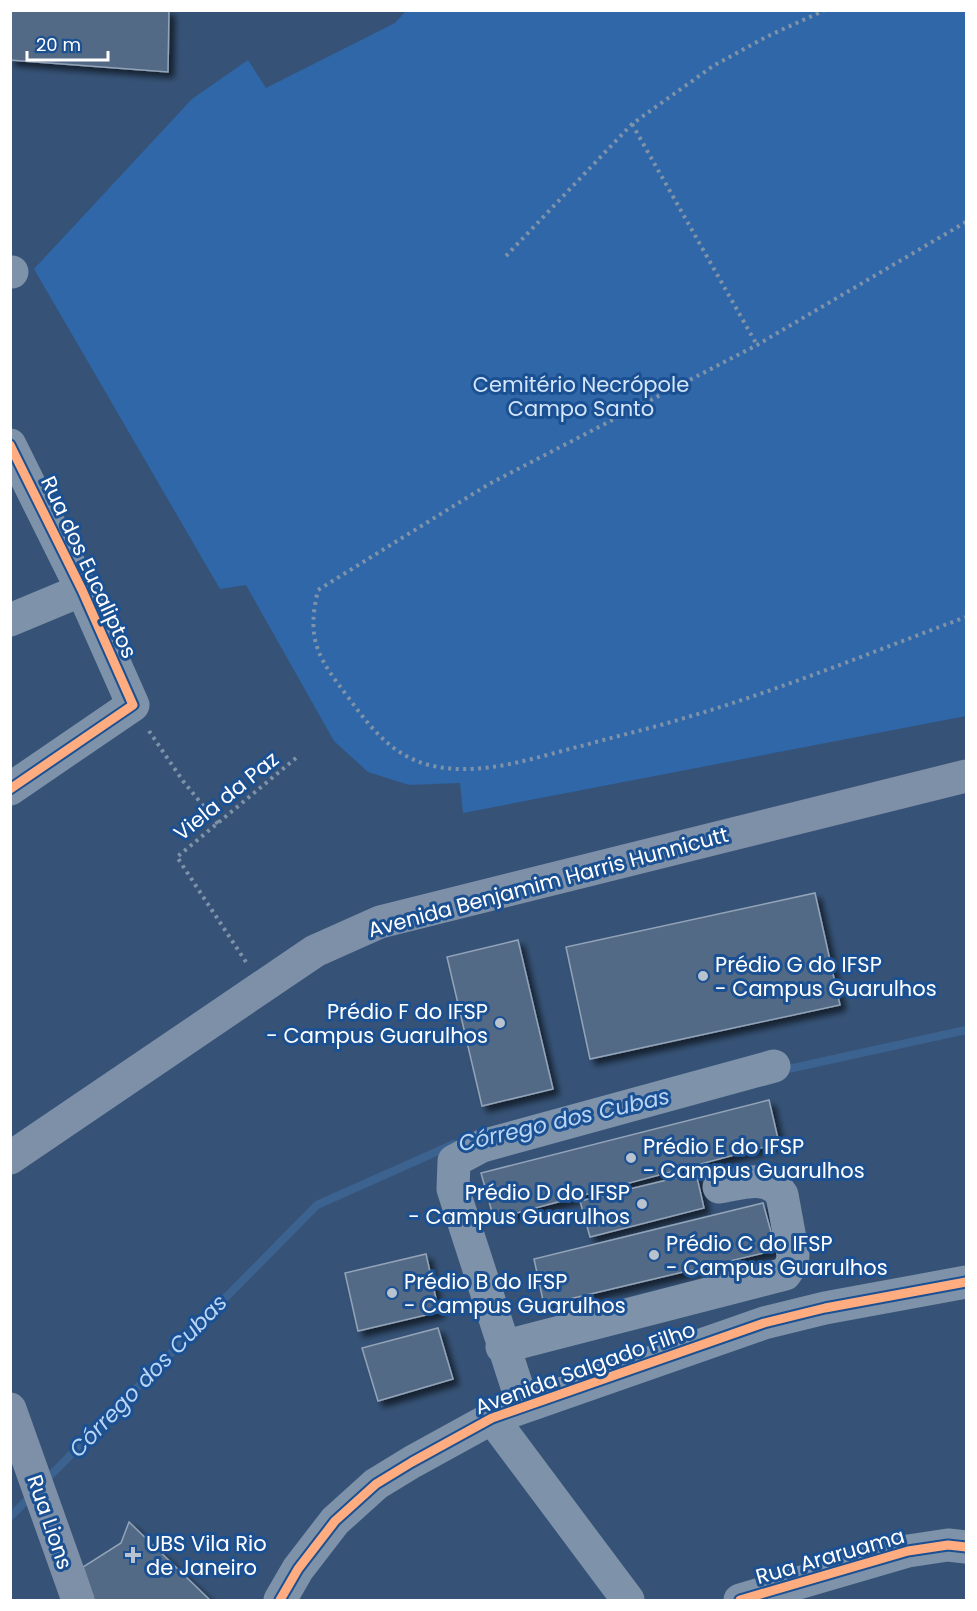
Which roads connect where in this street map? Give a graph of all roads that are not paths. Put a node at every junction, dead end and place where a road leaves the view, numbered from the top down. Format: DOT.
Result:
graph roads {
  1 [pos="12,450"];
  2 [pos="82,590"];
  3 [pos="10,620"];
  4 [pos="966,776"];
  5 [pos="10,789"];
  6 [pos="774,1066"];
  7 [pos="10,1158"];
  8 [pos="719,1187"];
  9 [pos="966,1282"];
  10 [pos="502,1347"];
  11 [pos="523,1405"];
  12 [pos="10,1409"];
  13 [pos="492,1418"];
  14 [pos="966,1547"];
  15 [pos="78,1600"];
  16 [pos="280,1600"];
  17 [pos="628,1600"];
  18 [pos="740,1600"];
  1 -- 2 [label="street, Rua dos Eucaliptos"];
  2 -- 3 [label="street"];
  2 -- 5 [label="street, Rua dos Eucaliptos"];
  4 -- 7 [label="main road, Avenida Benjamim Harris Hunnicutt"];
  6 -- 10 [label="street"];
  8 -- 10 [label="street"];
  9 -- 11 [label="street, Avenida Salgado Filho"];
  10 -- 11 [label="street"];
  11 -- 13 [label="street, Avenida Salgado Filho"];
  12 -- 15 [label="main road, Rua Lions"];
  13 -- 16 [label="street, Avenida Salgado Filho"];
  13 -- 17 [label="street"];
  14 -- 18 [label="street, Rua Araruama"];
}
